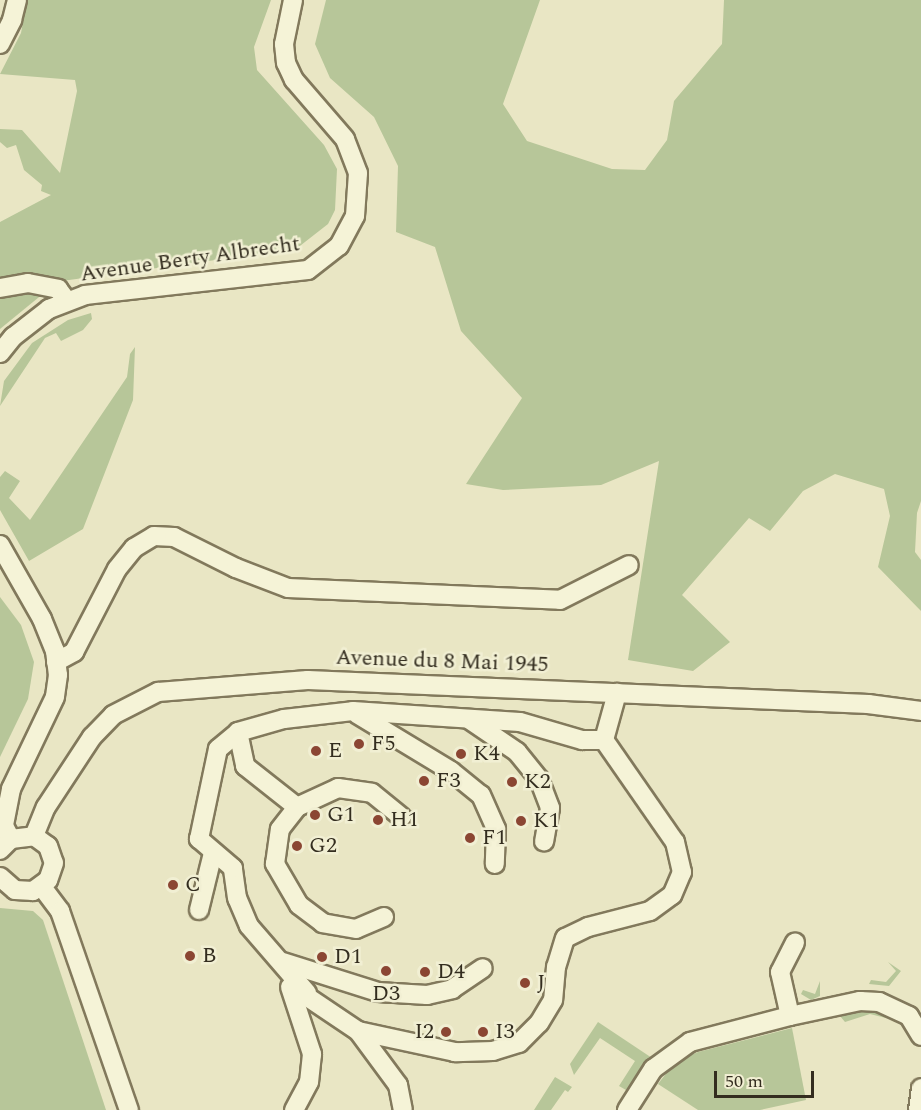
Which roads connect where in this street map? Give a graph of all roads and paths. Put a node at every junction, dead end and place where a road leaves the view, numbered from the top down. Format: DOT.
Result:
graph roads {
  1 [pos="16,0"];
  2 [pos="293,0"];
  3 [pos="0,44"];
  4 [pos="0,288"];
  5 [pos="67,301"];
  6 [pos="0,353"];
  7 [pos="0,545"];
  8 [pos="629,565"];
  9 [pos="56,662"];
  10 [pos="617,693"];
  11 [pos="353,711"];
  12 [pos="921,711"];
  13 [pos="468,719"];
  14 [pos="238,732"];
  15 [pos="604,740"];
  16 [pos="297,807"];
  17 [pos="402,817"];
  18 [pos="34,836"];
  19 [pos="544,841"];
  20 [pos="5,844"];
  21 [pos="213,853"];
  22 [pos="495,864"];
  23 [pos="0,877"];
  24 [pos="42,887"];
  25 [pos="199,910"];
  26 [pos="384,917"];
  27 [pos="795,942"];
  28 [pos="283,962"];
  29 [pos="483,968"];
  30 [pos="299,990"];
  31 [pos="790,1016"];
  32 [pos="358,1031"];
  33 [pos="921,1036"];
  34 [pos="921,1088"];
  35 [pos="129,1110"];
  36 [pos="294,1110"];
  37 [pos="403,1110"];
  38 [pos="627,1110"];
  39 [pos="918,1110"];
  1 -- 3 [label="street"];
  2 -- 5 [label="street, Avenue Berty Albrecht"];
  4 -- 5 [label="street"];
  5 -- 6 [label="street, Avenue Berty Albrecht"];
  7 -- 9 [label="street"];
  8 -- 9 [label="street"];
  9 -- 20 [label="street"];
  10 -- 12 [label="street, Avenue du 8 Mai 1945"];
  10 -- 15 [label="street"];
  10 -- 18 [label="street, Avenue du 8 Mai 1945"];
  11 -- 13 [label="street"];
  11 -- 14 [label="street"];
  11 -- 22 [label="street"];
  13 -- 15 [label="street"];
  13 -- 19 [label="street"];
  14 -- 16 [label="street"];
  14 -- 21 [label="street"];
  15 -- 32 [label="street"];
  16 -- 17 [label="street"];
  16 -- 26 [label="street"];
  18 -- 20 [label="street"];
  18 -- 24 [label="street"];
  21 -- 25 [label="street"];
  21 -- 28 [label="street"];
  23 -- 24 [label="street"];
  24 -- 35 [label="street"];
  27 -- 31 [label="street"];
  28 -- 29 [label="street"];
  28 -- 30 [label="street"];
  30 -- 32 [label="street"];
  30 -- 36 [label="street"];
  31 -- 33 [label="street"];
  31 -- 38 [label="street"];
  32 -- 37 [label="street"];
  34 -- 39 [label="street"];
}
